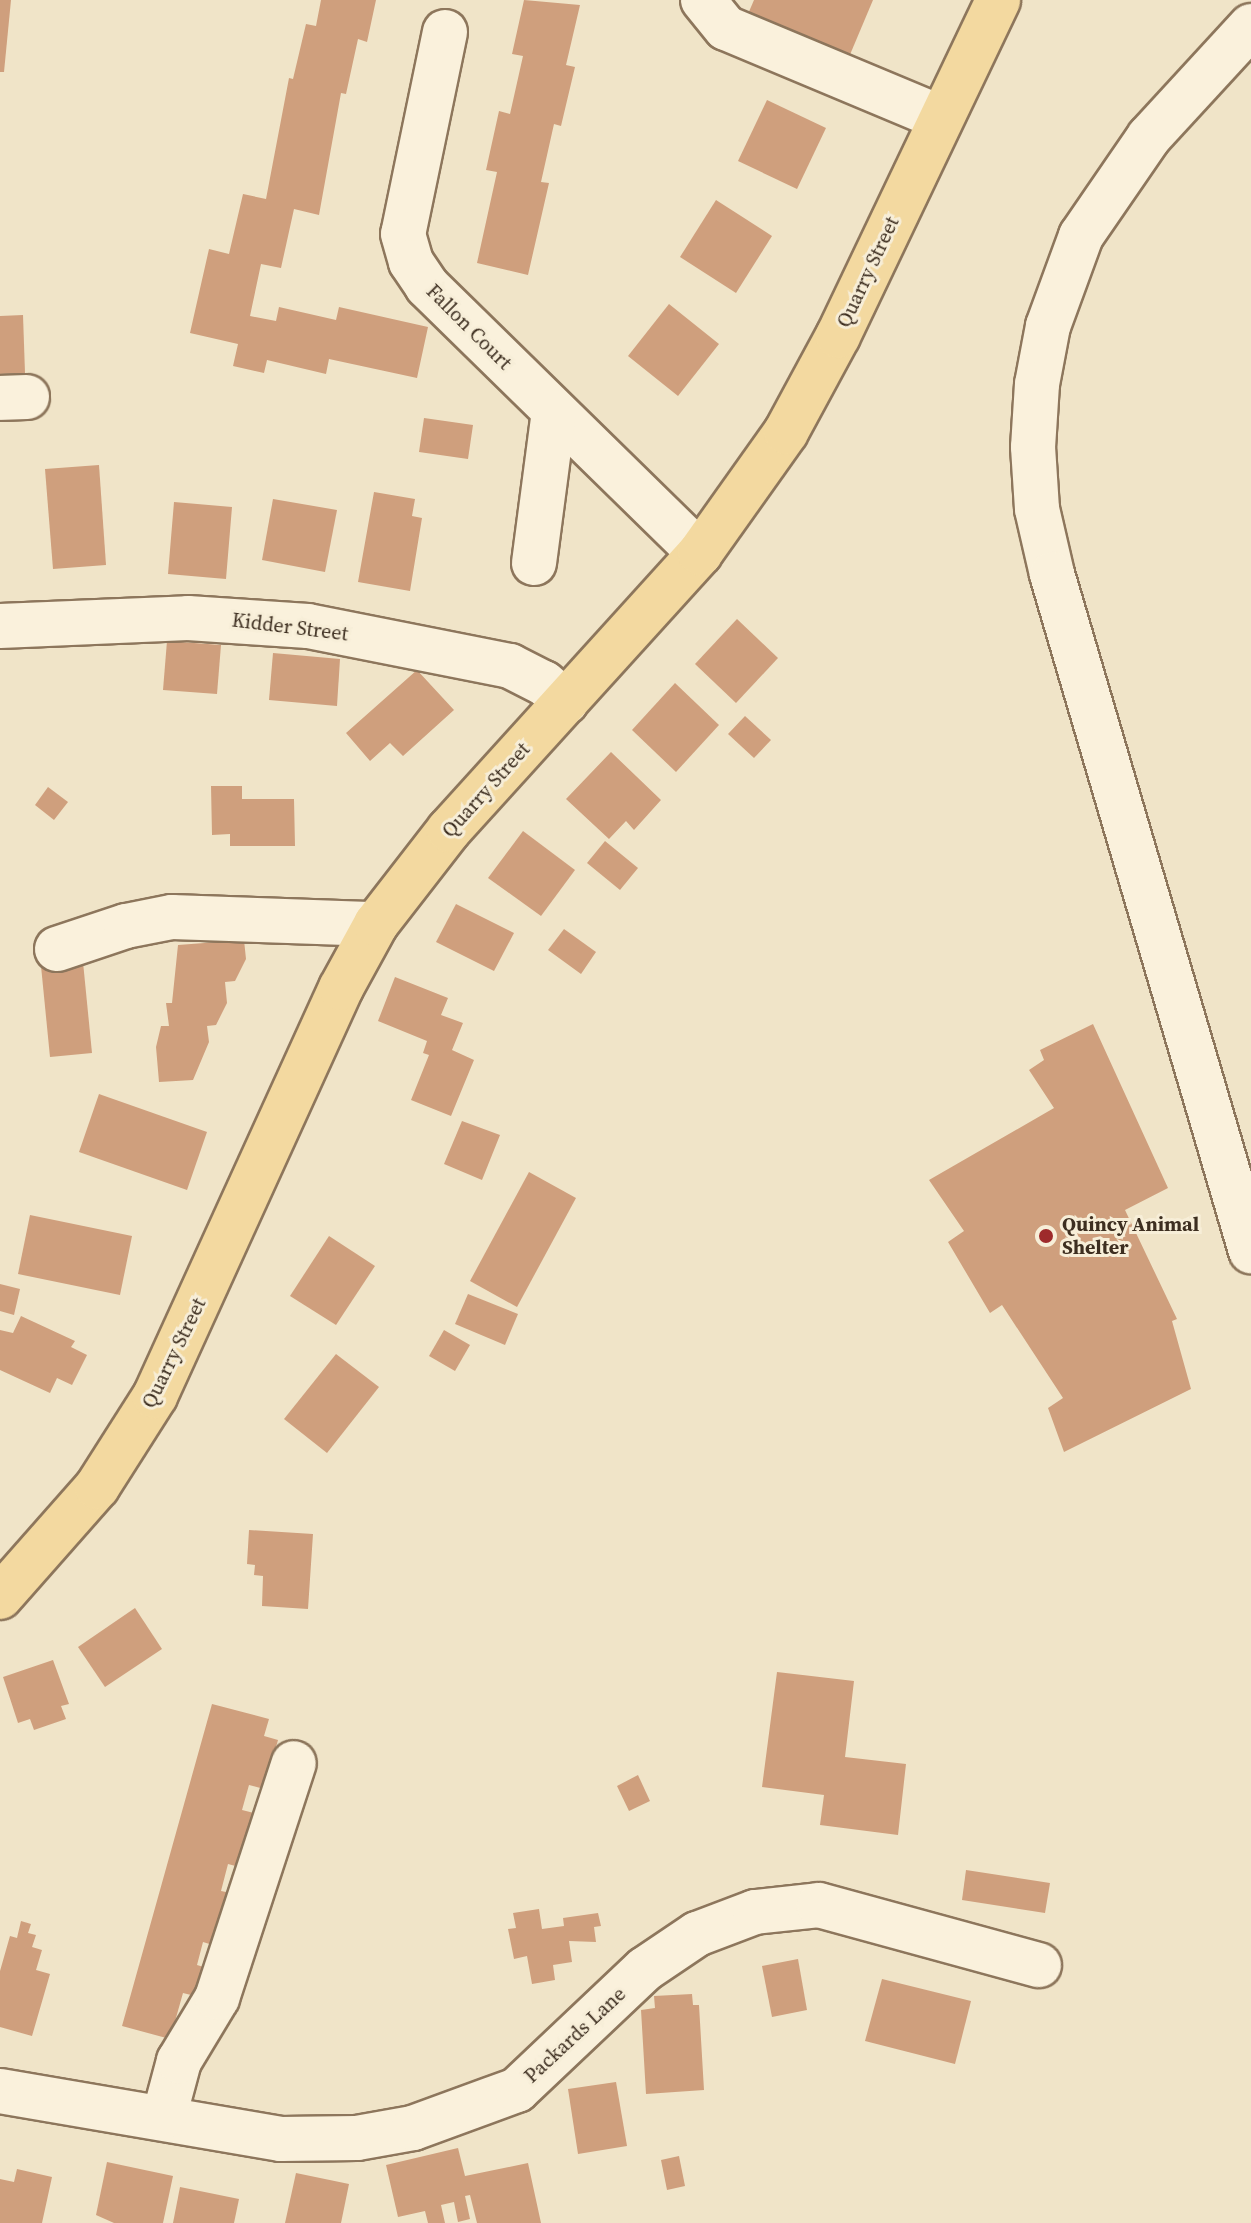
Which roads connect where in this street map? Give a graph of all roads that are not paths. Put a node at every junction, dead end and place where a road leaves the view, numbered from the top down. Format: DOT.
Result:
graph roads {
  1 [pos="703,0"];
  2 [pos="998,0"];
  3 [pos="1251,26"];
  4 [pos="445,32"];
  5 [pos="939,117"];
  6 [pos="554,412"];
  7 [pos="700,553"];
  8 [pos="534,563"];
  9 [pos="0,626"];
  10 [pos="566,702"];
  11 [pos="376,924"];
  12 [pos="57,949"];
  13 [pos="1251,1251"];
  14 [pos="0,1597"];
  15 [pos="294,1763"];
  16 [pos="1039,1965"];
  17 [pos="0,2091"];
  18 [pos="164,2117"];
  1 -- 5 [label="street"];
  2 -- 5 [label="main road, Quarry Street"];
  3 -- 13 [label="street"];
  4 -- 6 [label="street, Fallon Court"];
  5 -- 7 [label="main road, Quarry Street"];
  6 -- 7 [label="street, Fallon Court"];
  6 -- 8 [label="street"];
  7 -- 10 [label="main road, Quarry Street"];
  9 -- 10 [label="street, Kidder Street"];
  10 -- 11 [label="main road, Quarry Street"];
  11 -- 12 [label="street"];
  11 -- 14 [label="main road, Quarry Street"];
  15 -- 18 [label="street"];
  16 -- 18 [label="street, Packards Lane"];
  17 -- 18 [label="street, Packards Lane"];
}
